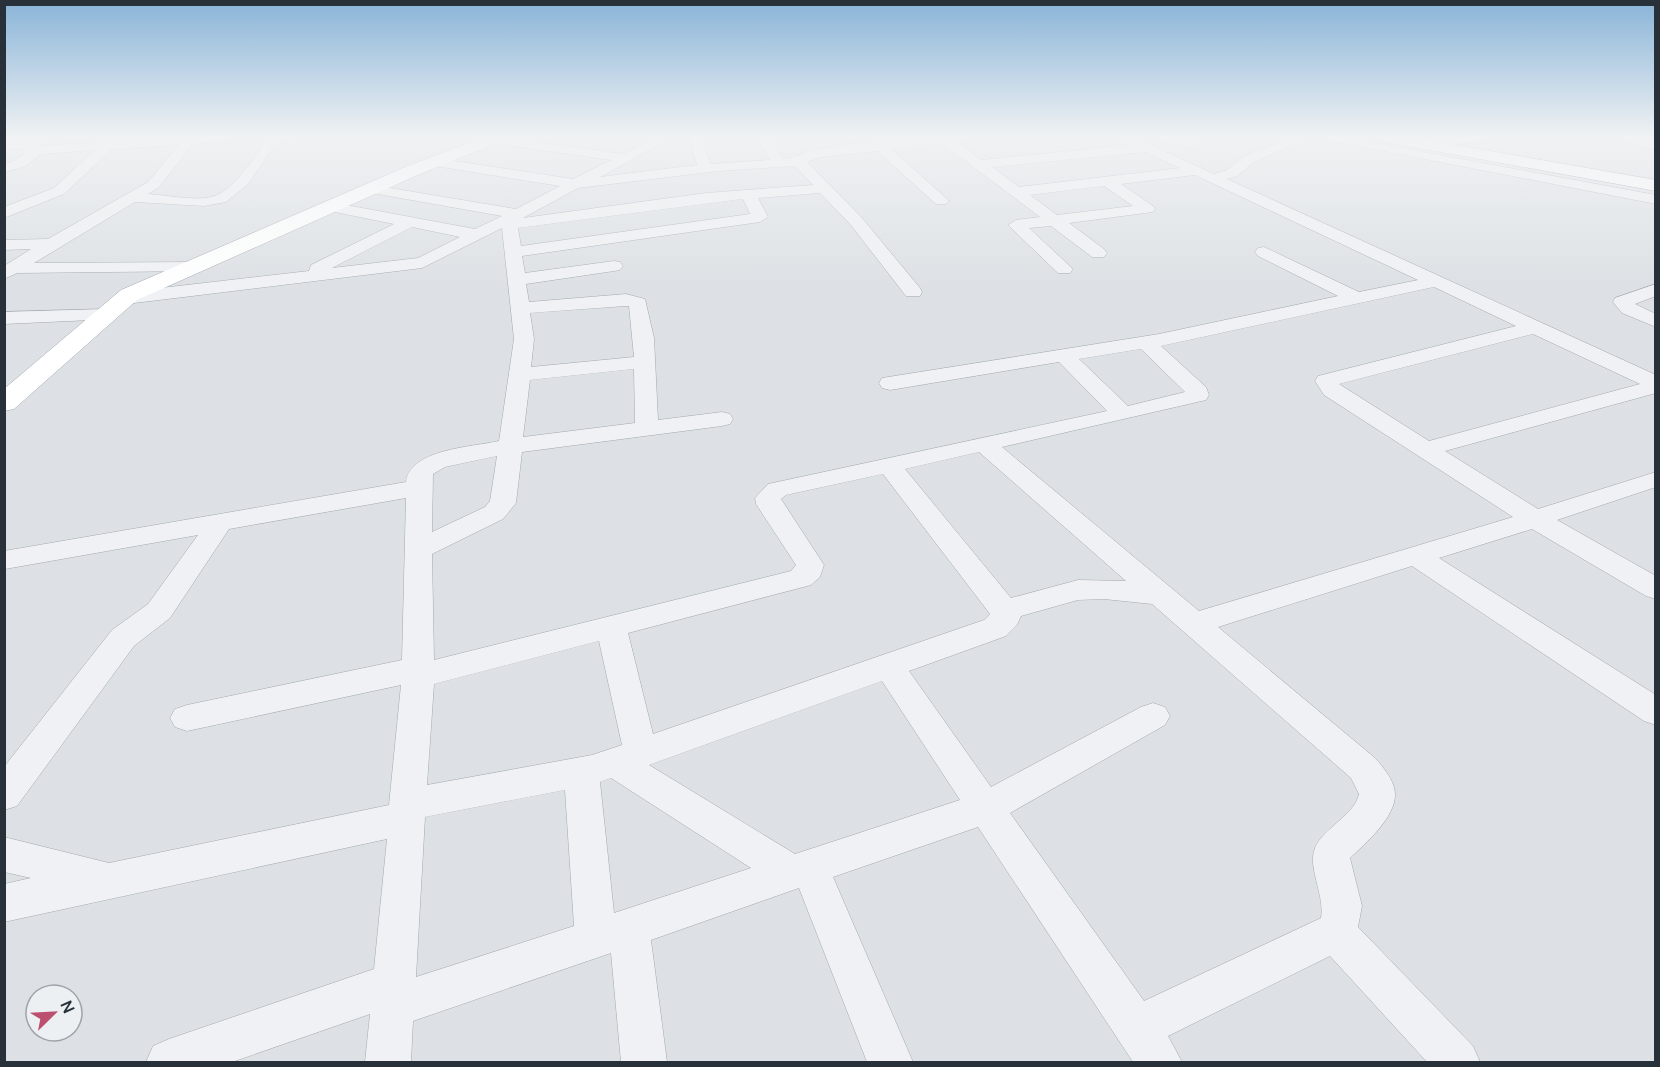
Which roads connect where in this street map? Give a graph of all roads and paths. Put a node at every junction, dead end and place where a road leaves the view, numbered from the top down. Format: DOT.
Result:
graph roads {
  1 [pos="64,186"];
  2 [pos="150,186"];
  3 [pos="235,186"];
  4 [pos="379,186"];
  5 [pos="574,186"];
  6 [pos="924,186"];
  7 [pos="1009,186"];
  8 [pos="1073,186"];
  9 [pos="1114,186"];
  10 [pos="1227,186"];
  11 [pos="1582,186"];
  12 [pos="825,188"];
  13 [pos="372,189"];
  14 [pos="1017,192"];
  15 [pos="748,194"];
  16 [pos="132,197"];
  17 [pos="1656,200"];
  18 [pos="941,201"];
  19 [pos="330,207"];
  20 [pos="4,213"];
  21 [pos="513,219"];
  22 [pos="1053,219"];
  23 [pos="410,222"];
  24 [pos="478,235"];
  25 [pos="4,244"];
  26 [pos="51,244"];
  27 [pos="514,252"];
  28 [pos="1264,252"];
  29 [pos="1098,253"];
  30 [pos="614,266"];
  31 [pos="195,267"];
  32 [pos="1064,269"];
  33 [pos="9,271"];
  34 [pos="301,278"];
  35 [pos="517,280"];
  36 [pos="1437,281"];
  37 [pos="1656,289"];
  38 [pos="913,292"];
  39 [pos="126,298"];
  40 [pos="1356,298"];
  41 [pos="521,308"];
  42 [pos="106,315"];
  43 [pos="4,318"];
  44 [pos="1656,321"];
  45 [pos="1535,327"];
  46 [pos="1146,342"];
  47 [pos="1063,356"];
  48 [pos="644,362"];
  49 [pos="519,375"];
  50 [pos="890,383"];
  51 [pos="1656,385"];
  52 [pos="4,403"];
  53 [pos="1123,414"];
  54 [pos="722,419"];
  55 [pos="646,423"];
  56 [pos="512,435"];
  57 [pos="984,444"];
  58 [pos="1426,449"];
  59 [pos="888,464"];
  60 [pos="1656,479"];
  61 [pos="419,488"];
  62 [pos="1535,519"];
  63 [pos="220,523"];
  64 [pos="419,549"];
  65 [pos="1415,555"];
  66 [pos="5,560"];
  67 [pos="1656,590"];
  68 [pos="1161,595"];
  69 [pos="1004,610"];
  70 [pos="1194,623"];
  71 [pos="611,627"];
  72 [pos="888,665"];
  73 [pos="418,673"];
  74 [pos="1656,712"];
  75 [pos="1153,716"];
  76 [pos="187,718"];
  77 [pos="612,763"];
  78 [pos="4,795"];
  79 [pos="986,808"];
  80 [pos="406,812"];
  81 [pos="4,854"];
  82 [pos="801,870"];
  83 [pos="111,880"];
  84 [pos="4,903"];
  85 [pos="1335,932"];
  86 [pos="612,933"];
  87 [pos="393,995"];
  88 [pos="1136,1028"];
  89 [pos="169,1062"];
  90 [pos="388,1062"];
  91 [pos="644,1062"];
  92 [pos="890,1062"];
  93 [pos="1160,1062"];
  94 [pos="1457,1062"];
  1 -- 20 [label="street"];
  2 -- 16 [label="street"];
  3 -- 16 [label="street"];
  4 -- 13 [label="main road"];
  5 -- 21 [label="street"];
  6 -- 18 [label="street"];
  7 -- 14 [label="street"];
  8 -- 14 [label="street"];
  9 -- 22 [label="street"];
  10 -- 36 [label="street"];
  11 -- 17 [label="street"];
  12 -- 15 [label="street"];
  12 -- 38 [label="street"];
  13 -- 19 [label="main road"];
  13 -- 21 [label="street"];
  14 -- 22 [label="street"];
  15 -- 21 [label="street"];
  15 -- 27 [label="street"];
  16 -- 26 [label="street"];
  19 -- 23 [label="street"];
  19 -- 31 [label="main road"];
  21 -- 24 [label="street"];
  21 -- 27 [label="street"];
  22 -- 29 [label="street"];
  22 -- 32 [label="street"];
  23 -- 24 [label="street"];
  23 -- 34 [label="street"];
  24 -- 34 [label="street"];
  25 -- 26 [label="street"];
  26 -- 33 [label="street"];
  27 -- 35 [label="street"];
  28 -- 40 [label="street"];
  30 -- 35 [label="street"];
  31 -- 33 [label="street"];
  31 -- 39 [label="main road"];
  34 -- 39 [label="street"];
  35 -- 41 [label="street"];
  36 -- 40 [label="street"];
  36 -- 45 [label="street"];
  37 -- 44 [label="street"];
  39 -- 42 [label="main road"];
  40 -- 46 [label="street"];
  41 -- 48 [label="street"];
  41 -- 49 [label="street"];
  42 -- 43 [label="street"];
  42 -- 52 [label="main road"];
  45 -- 51 [label="street"];
  45 -- 58 [label="street"];
  46 -- 47 [label="street"];
  46 -- 53 [label="street"];
  47 -- 50 [label="street"];
  47 -- 53 [label="street"];
  48 -- 49 [label="street"];
  48 -- 55 [label="street"];
  49 -- 56 [label="street"];
  51 -- 58 [label="street"];
  53 -- 57 [label="street"];
  54 -- 55 [label="street"];
  55 -- 56 [label="street"];
  56 -- 61 [label="street"];
  56 -- 64 [label="street"];
  57 -- 59 [label="street"];
  57 -- 68 [label="street"];
  58 -- 62 [label="street"];
  59 -- 69 [label="street"];
  59 -- 71 [label="street"];
  60 -- 62 [label="street"];
  61 -- 63 [label="street"];
  61 -- 64 [label="street"];
  62 -- 65 [label="street"];
  62 -- 67 [label="street"];
  63 -- 66 [label="street"];
  63 -- 78 [label="street"];
  64 -- 73 [label="street"];
  65 -- 70 [label="street"];
  65 -- 74 [label="street"];
  68 -- 69 [label="street"];
  68 -- 70 [label="street"];
  69 -- 72 [label="street"];
  70 -- 85 [label="street"];
  71 -- 73 [label="street"];
  71 -- 77 [label="street"];
  72 -- 77 [label="street"];
  72 -- 79 [label="street"];
  73 -- 76 [label="street"];
  73 -- 80 [label="street"];
  75 -- 79 [label="street"];
  77 -- 80 [label="street"];
  77 -- 82 [label="street"];
  77 -- 86 [label="street"];
  79 -- 82 [label="street"];
  79 -- 88 [label="street"];
  80 -- 83 [label="street"];
  80 -- 87 [label="street"];
  81 -- 83 [label="street"];
  82 -- 86 [label="street"];
  82 -- 92 [label="street"];
  83 -- 84 [label="street"];
  85 -- 88 [label="street"];
  85 -- 94 [label="street"];
  86 -- 87 [label="street"];
  86 -- 91 [label="street"];
  87 -- 89 [label="street"];
  87 -- 90 [label="street"];
  88 -- 93 [label="street"];
}
